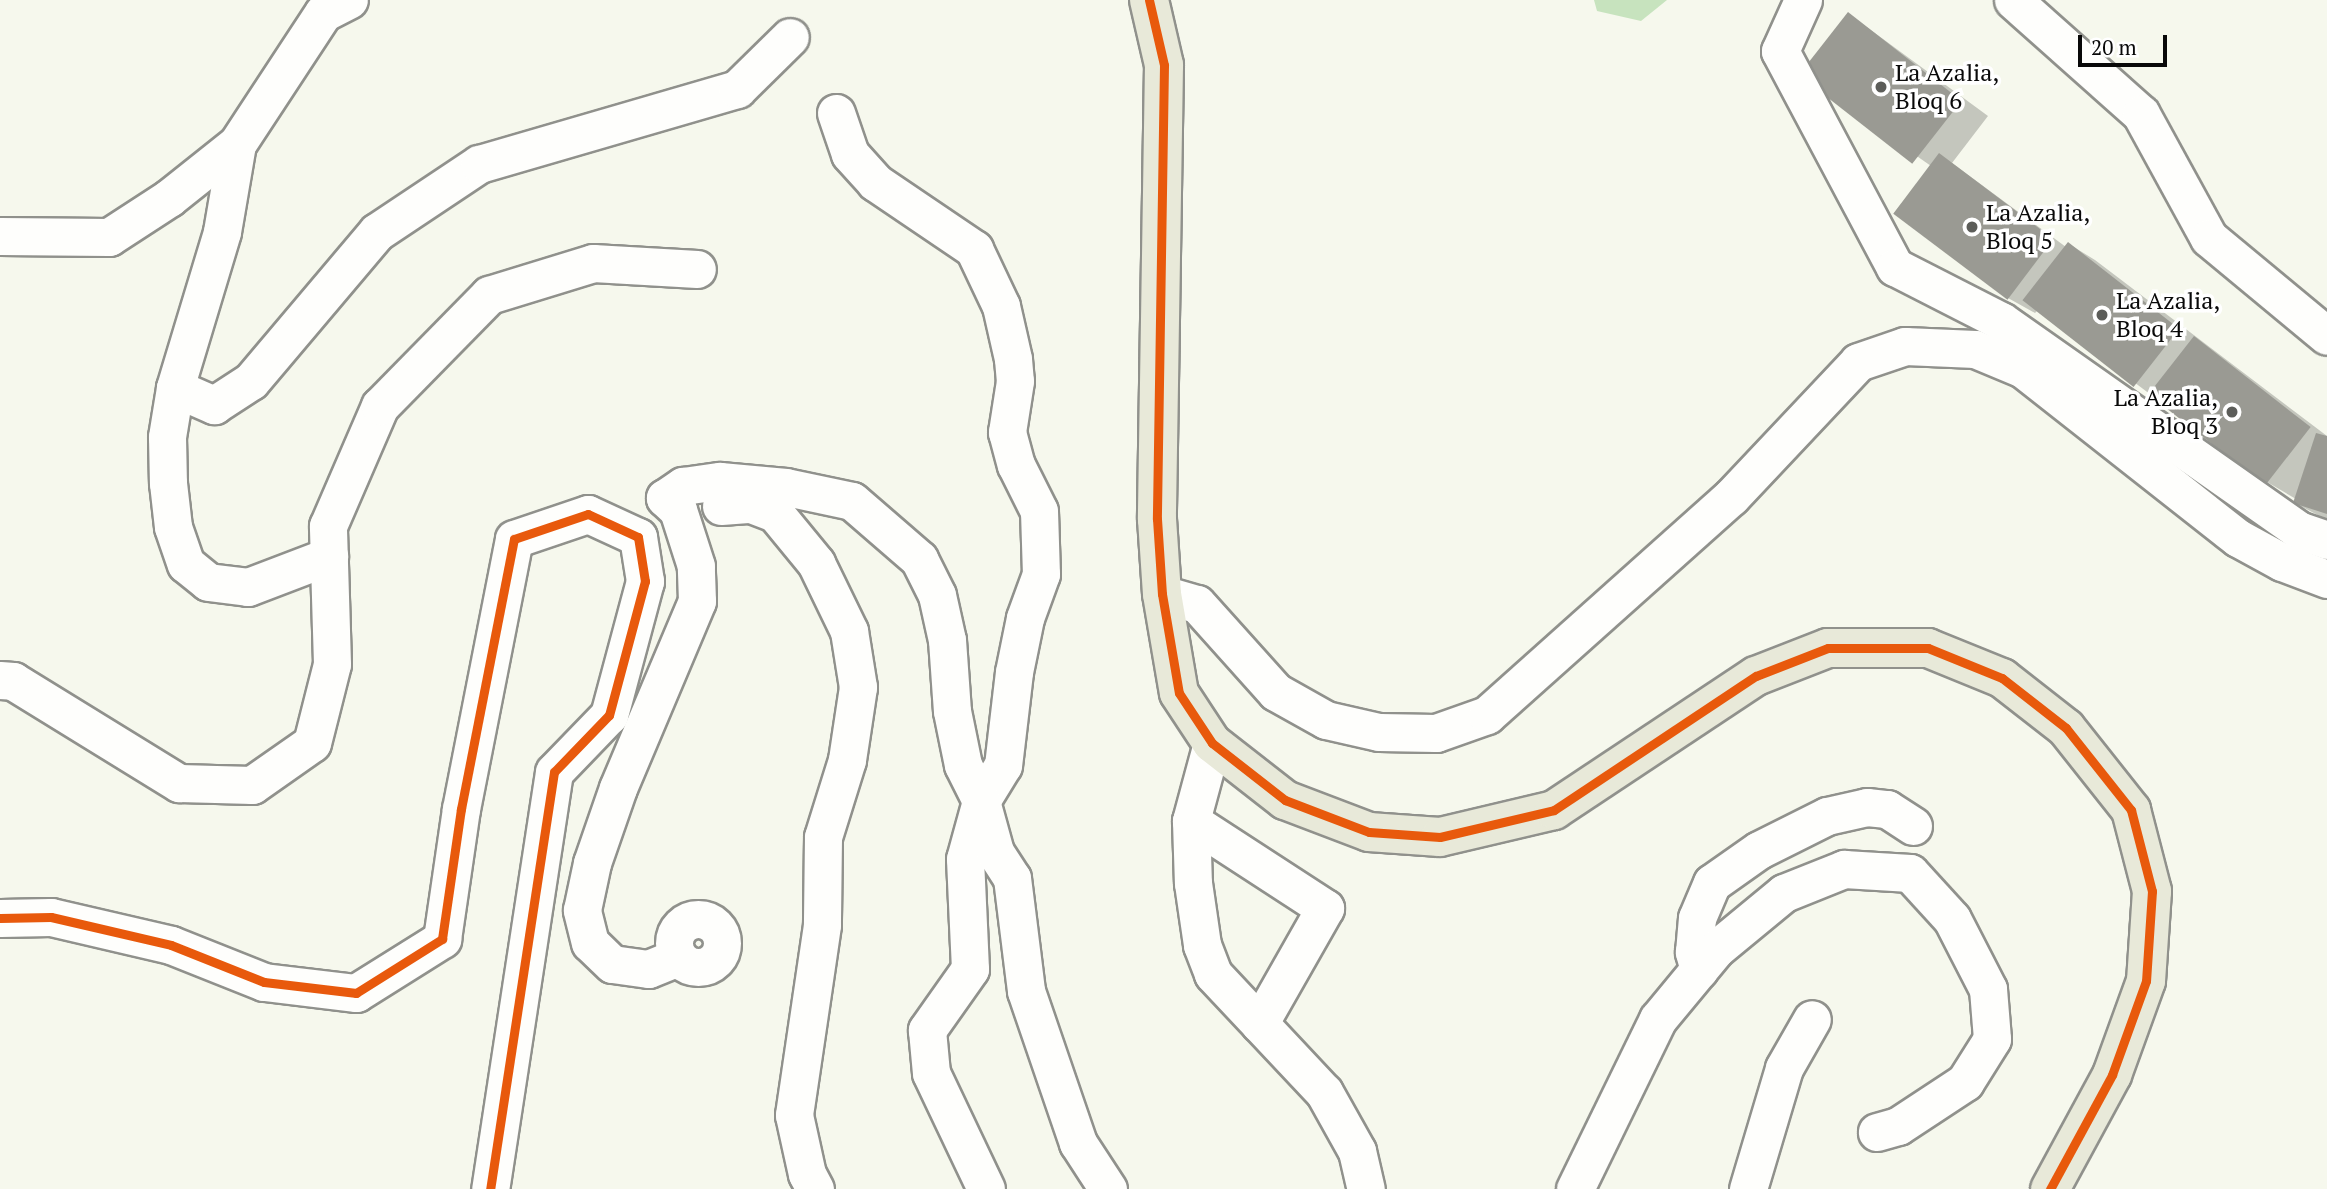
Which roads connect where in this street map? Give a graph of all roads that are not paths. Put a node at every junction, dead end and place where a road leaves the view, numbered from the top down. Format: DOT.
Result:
graph roads {
  1 [pos="349,0"];
  2 [pos="1149,0"];
  3 [pos="1803,0"];
  4 [pos="2013,0"];
  5 [pos="790,37"];
  6 [pos="836,113"];
  7 [pos="237,144"];
  8 [pos="0,236"];
  9 [pos="697,269"];
  10 [pos="2327,336"];
  11 [pos="175,388"];
  12 [pos="678,510"];
  13 [pos="2327,540"];
  14 [pos="329,556"];
  15 [pos="2327,579"];
  16 [pos="1162,594"];
  17 [pos="0,680"];
  18 [pos="1212,743"];
  19 [pos="981,801"];
  20 [pos="1191,821"];
  21 [pos="1913,827"];
  22 [pos="0,918"];
  23 [pos="678,957"];
  24 [pos="1699,970"];
  25 [pos="1812,1019"];
  26 [pos="1259,1024"];
  27 [pos="1877,1132"];
  28 [pos="490,1189"];
  29 [pos="815,1189"];
  30 [pos="986,1189"];
  31 [pos="1108,1189"];
  32 [pos="1366,1189"];
  33 [pos="1575,1189"];
  34 [pos="1748,1189"];
  35 [pos="2050,1189"];
  1 -- 7 [label="street"];
  2 -- 16 [label="main road"];
  3 -- 13 [label="street"];
  4 -- 10 [label="street"];
  5 -- 11 [label="street"];
  6 -- 19 [label="street"];
  7 -- 8 [label="street"];
  7 -- 11 [label="street"];
  9 -- 14 [label="street"];
  11 -- 14 [label="street"];
  12 -- 19 [label="street"];
  12 -- 23 [label="street"];
  12 -- 29 [label="street"];
  14 -- 17 [label="street"];
  15 -- 16 [label="street"];
  16 -- 18 [label="main road"];
  18 -- 20 [label="street"];
  18 -- 35 [label="main road"];
  19 -- 30 [label="street"];
  19 -- 31 [label="street"];
  20 -- 26 [label="street"];
  20 -- 26 [label="street"];
  21 -- 24 [label="street"];
  22 -- 28 [label="street"];
  24 -- 27 [label="street"];
  24 -- 33 [label="street"];
  25 -- 34 [label="street"];
  26 -- 32 [label="street"];
}
